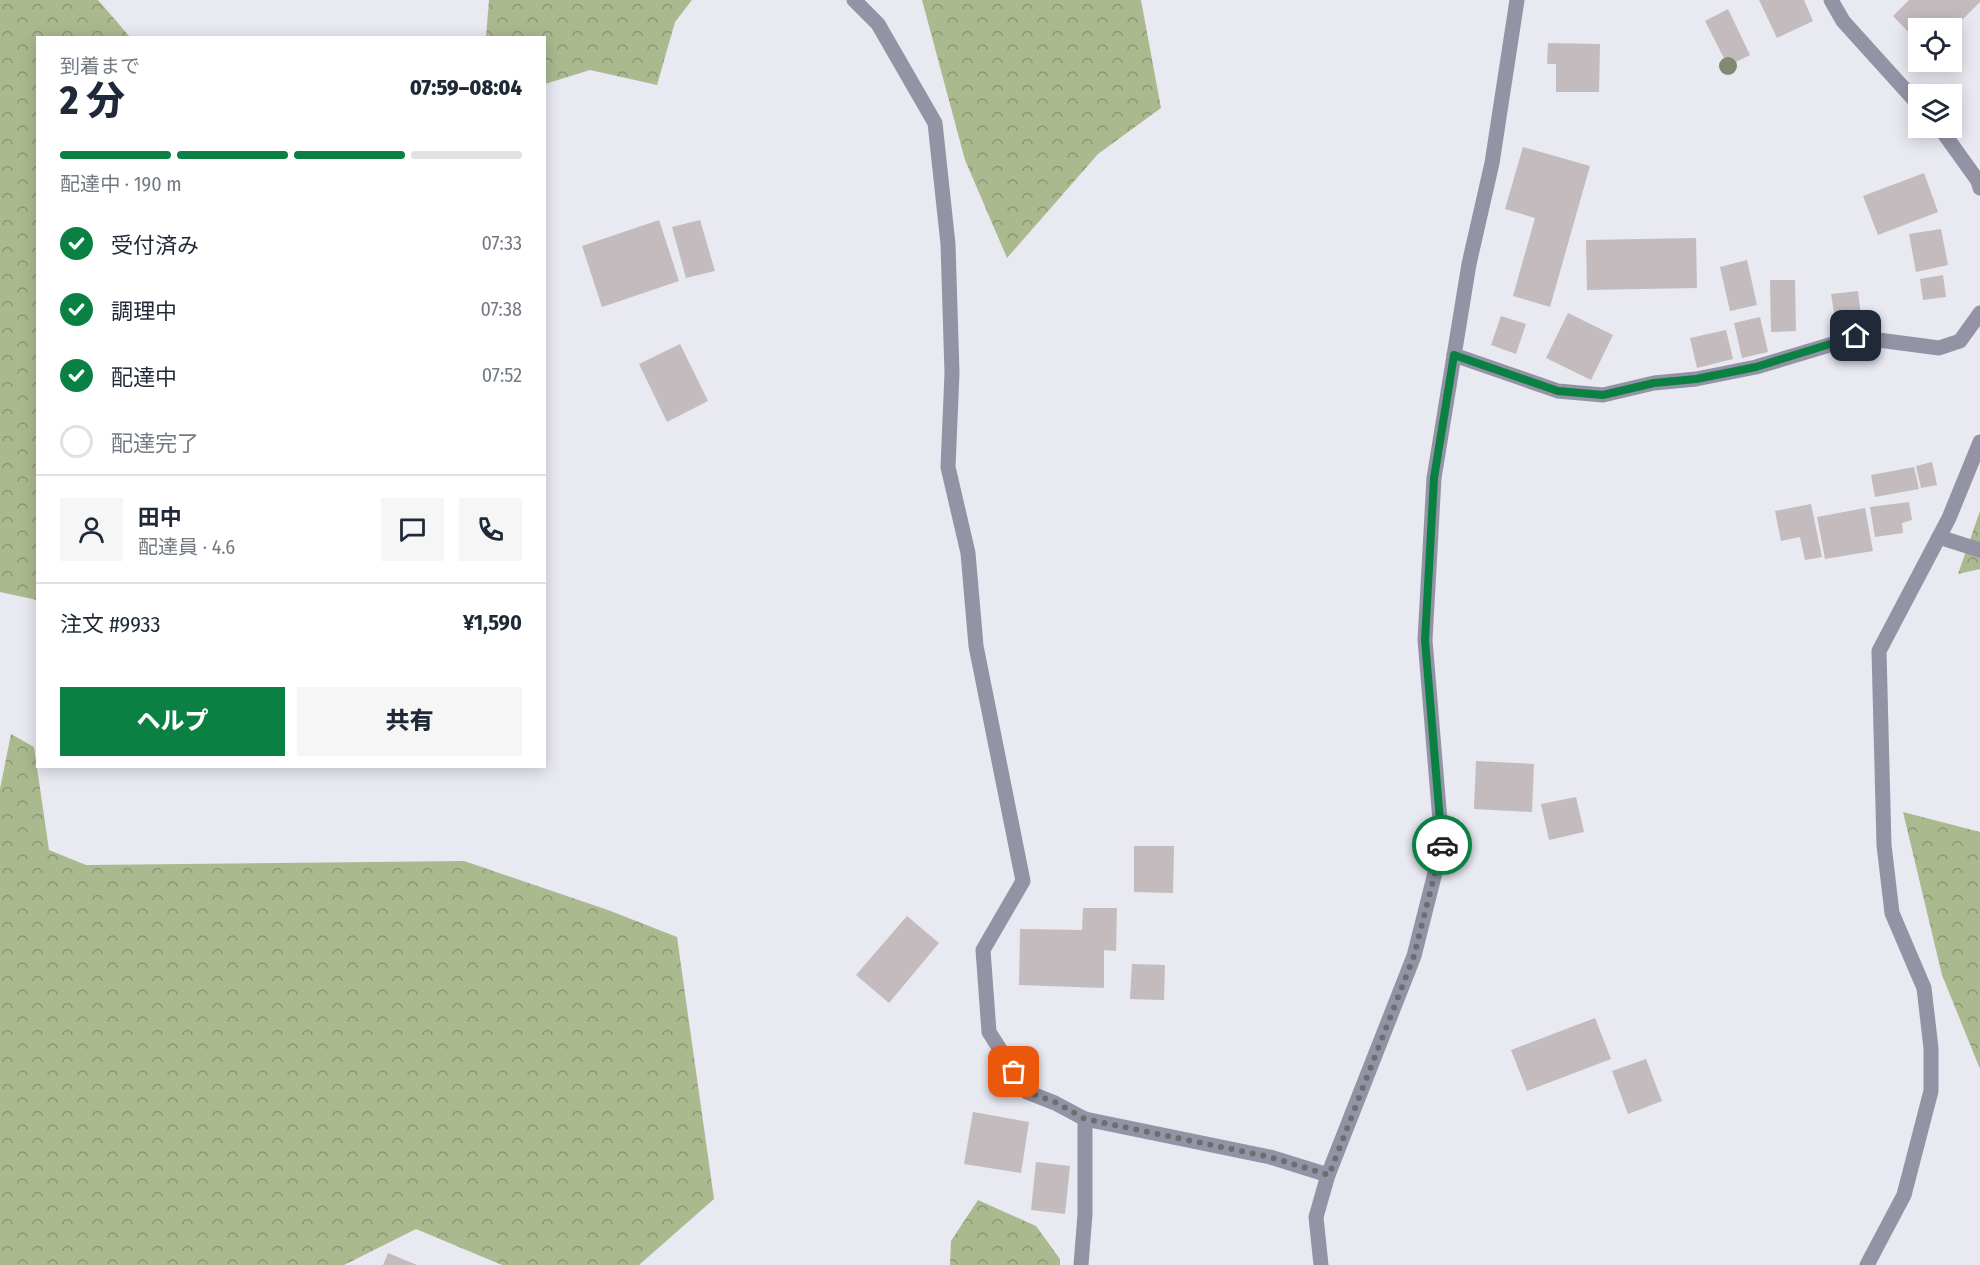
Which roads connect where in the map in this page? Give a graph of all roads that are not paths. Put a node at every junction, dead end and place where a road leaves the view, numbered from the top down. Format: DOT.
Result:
graph roads {
  1 [pos="854,0"];
  2 [pos="1517,0"];
  3 [pos="1831,0"];
  4 [pos="1908,93"];
  5 [pos="1947,138"];
  6 [pos="1980,188"];
  7 [pos="1980,313"];
  8 [pos="1454,355"];
  9 [pos="1980,442"];
  10 [pos="1939,537"];
  11 [pos="1980,550"];
  12 [pos="1085,1119"];
  13 [pos="1329,1175"];
  14 [pos="1081,1265"];
  15 [pos="1321,1265"];
  16 [pos="1867,1265"];
  1 -- 12 [label="street"];
  2 -- 8 [label="street"];
  3 -- 4 [label="street"];
  5 -- 6 [label="street"];
  7 -- 8 [label="street"];
  8 -- 13 [label="street"];
  9 -- 10 [label="street"];
  10 -- 11 [label="street"];
  10 -- 16 [label="street"];
  12 -- 13 [label="street"];
  12 -- 14 [label="street"];
  13 -- 15 [label="street"];
}
